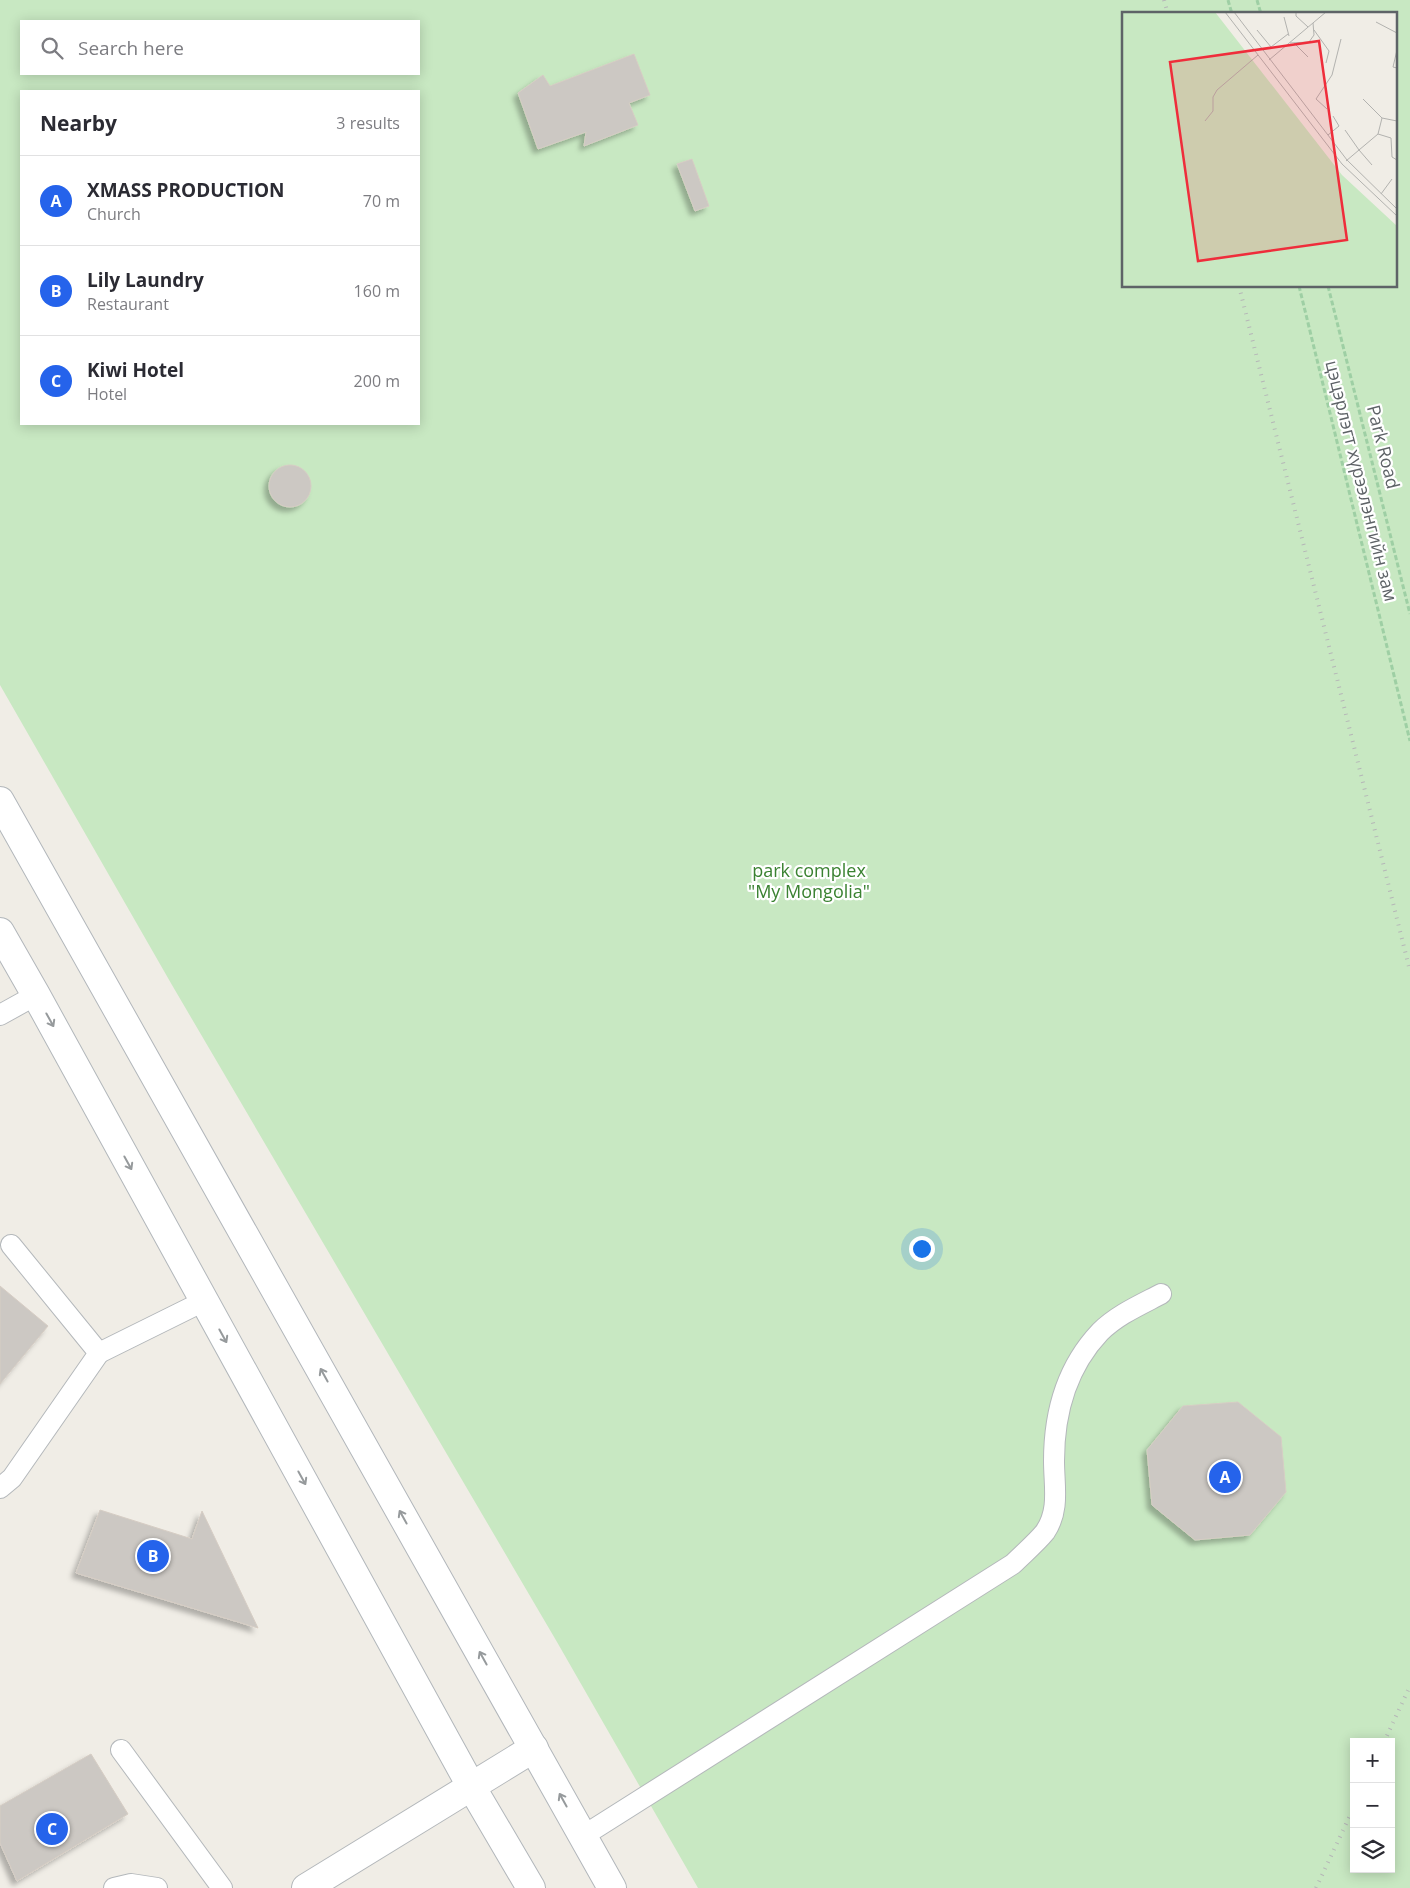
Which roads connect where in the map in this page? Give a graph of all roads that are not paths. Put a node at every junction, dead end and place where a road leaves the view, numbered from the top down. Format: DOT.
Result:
graph roads {
  1 [pos="0,801"];
  2 [pos="0,932"];
  3 [pos="36,995"];
  4 [pos="0,1015"];
  5 [pos="11,1245"];
  6 [pos="1161,1294"];
  7 [pos="204,1301"];
  8 [pos="99,1353"];
  9 [pos="0,1488"];
  10 [pos="534,1748"];
  11 [pos="122,1750"];
  12 [pos="471,1786"];
  13 [pos="583,1836"];
  14 [pos="114,1888"];
  15 [pos="157,1888"];
  16 [pos="222,1888"];
  17 [pos="306,1888"];
  18 [pos="531,1888"];
  19 [pos="612,1888"];
  10 -- 1 [label="main road, one-way"];
  2 -- 3 [label="main road"];
  3 -- 4 [label="lane"];
  3 -- 7 [label="main road, one-way"];
  5 -- 8 [label="lane"];
  6 -- 13 [label="lane"];
  7 -- 8 [label="lane"];
  7 -- 12 [label="main road, one-way"];
  8 -- 9 [label="lane"];
  10 -- 12 [label="main road"];
  13 -- 10 [label="main road, one-way"];
  11 -- 16 [label="lane"];
  12 -- 17 [label="main road"];
  12 -- 18 [label="main road"];
  13 -- 19 [label="main road"];
  14 -- 15 [label="lane"];
}
